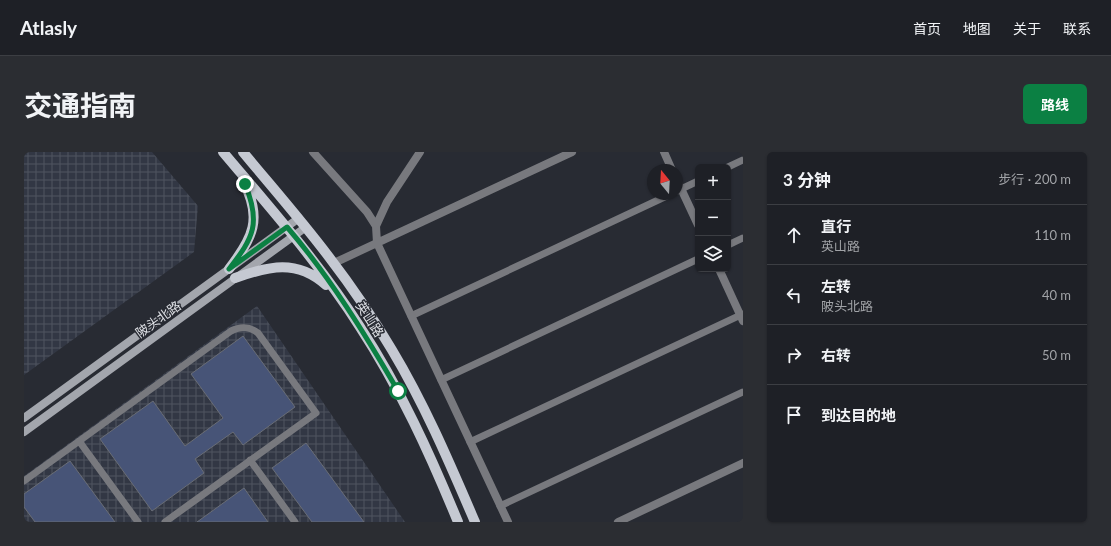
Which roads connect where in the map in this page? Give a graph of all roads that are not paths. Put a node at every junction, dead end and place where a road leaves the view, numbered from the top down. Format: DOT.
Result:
graph roads {
  1 [pos="223,152"];
  2 [pos="242,152"];
  3 [pos="313,152"];
  4 [pos="420,152"];
  5 [pos="572,152"];
  6 [pos="664,152"];
  7 [pos="743,160"];
  8 [pos="669,164"];
  9 [pos="234,165"];
  10 [pos="731,166"];
  11 [pos="695,183"];
  12 [pos="683,188"];
  13 [pos="683,197"];
  14 [pos="658,200"];
  15 [pos="299,218"];
  16 [pos="695,219"];
  17 [pos="376,226"];
  18 [pos="287,227"];
  19 [pos="306,227"];
  20 [pos="294,236"];
  21 [pos="743,238"];
  22 [pos="377,243"];
  23 [pos="731,244"];
  24 [pos="695,260"];
  25 [pos="334,263"];
  26 [pos="229,269"];
  27 [pos="720,272"];
  28 [pos="235,278"];
  29 [pos="339,296"];
  30 [pos="411,316"];
  31 [pos="742,316"];
  32 [pos="441,380"];
  33 [pos="743,392"];
  34 [pos="24,418"];
  35 [pos="24,432"];
  36 [pos="79,441"];
  37 [pos="470,442"];
  38 [pos="250,460"];
  39 [pos="743,463"];
  40 [pos="24,481"];
  41 [pos="500,506"];
  42 [pos="138,522"];
  43 [pos="165,522"];
  44 [pos="295,522"];
  45 [pos="458,522"];
  46 [pos="475,522"];
  47 [pos="508,522"];
  48 [pos="618,522"];
  1 -- 9 [label="main road, 英山路"];
  2 -- 15 [label="main road, 英山路"];
  3 -- 17 [label="street"];
  4 -- 17 [label="street"];
  5 -- 22 [label="street"];
  6 -- 8 [label="street"];
  7 -- 10 [label="lane"];
  9 -- 18 [label="main road, 英山路"];
  9 -- 26 [label="main road"];
  11 -- 12 [label="lane"];
  13 -- 16 [label="street"];
  14 -- 30 [label="lane"];
  15 -- 18 [label="main road, 陂头北路"];
  15 -- 19 [label="main road, 英山路"];
  17 -- 22 [label="street"];
  18 -- 20 [label="main road, 英山路"];
  18 -- 26 [label="main road, 陂头北路"];
  19 -- 20 [label="main road, 陂头北路"];
  19 -- 25 [label="main road, 英山路"];
  20 -- 28 [label="main road, 陂头北路"];
  20 -- 29 [label="main road, 英山路"];
  21 -- 23 [label="lane"];
  22 -- 25 [label="street"];
  22 -- 30 [label="street"];
  24 -- 32 [label="lane"];
  25 -- 46 [label="main road, 英山路"];
  26 -- 34 [label="main road, 陂头北路"];
  27 -- 31 [label="street"];
  28 -- 29 [label="main road"];
  28 -- 35 [label="main road, 陂头北路"];
  29 -- 45 [label="main road, 英山路"];
  30 -- 32 [label="street"];
  31 -- 37 [label="lane"];
  32 -- 37 [label="street"];
  33 -- 41 [label="lane"];
  36 -- 38 [label="lane"];
  36 -- 40 [label="lane"];
  36 -- 42 [label="lane"];
  37 -- 41 [label="street"];
  38 -- 43 [label="lane"];
  38 -- 44 [label="lane"];
  39 -- 48 [label="street"];
  41 -- 47 [label="street"];
}
